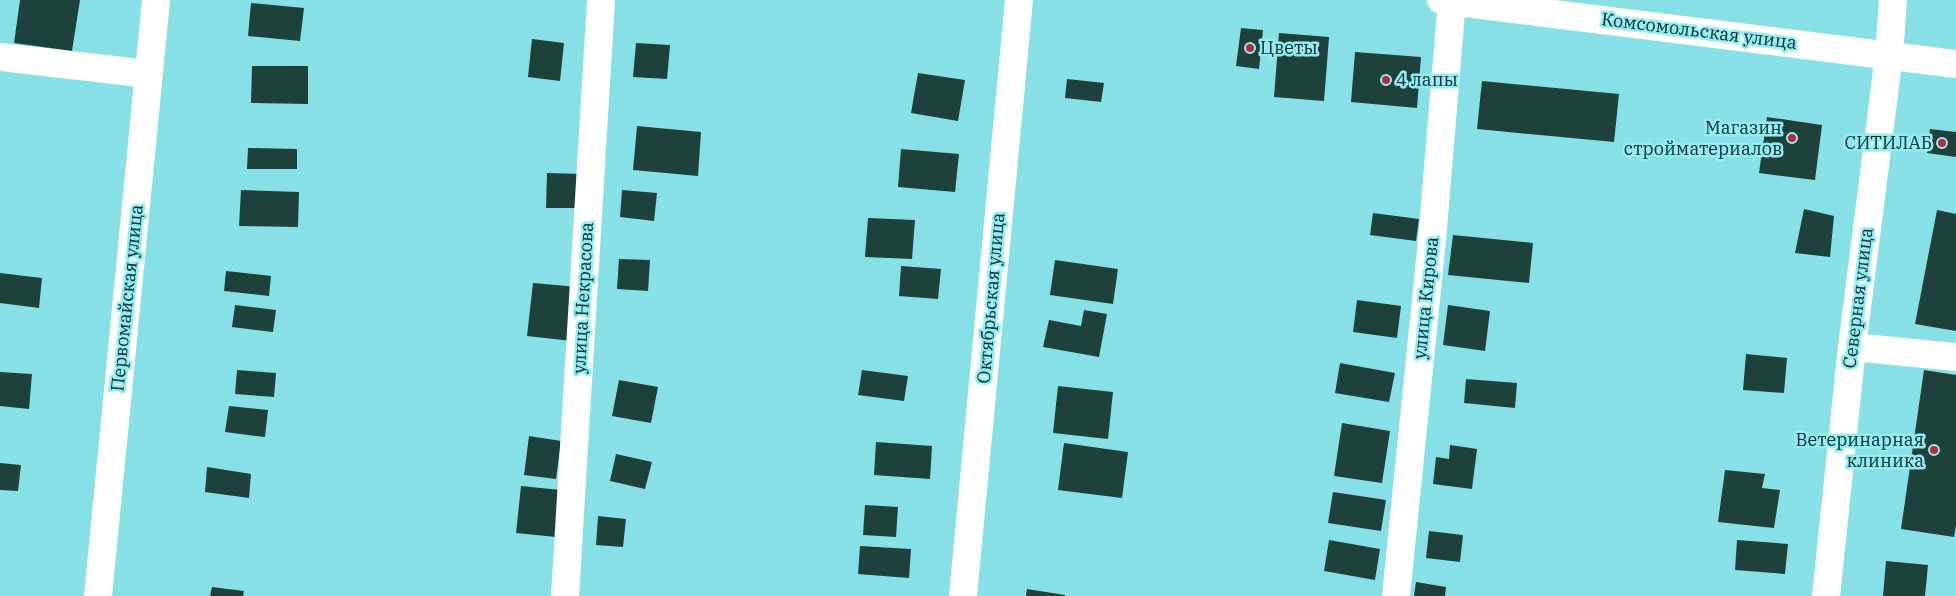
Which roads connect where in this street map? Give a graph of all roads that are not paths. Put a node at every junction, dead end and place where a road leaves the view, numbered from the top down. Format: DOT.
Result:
graph roads {
  1 [pos="156,0"];
  2 [pos="601,0"];
  3 [pos="1019,0"];
  4 [pos="1449,0"];
  5 [pos="1893,0"];
  6 [pos="1889,55"];
  7 [pos="0,57"];
  8 [pos="1956,64"];
  9 [pos="149,74"];
  10 [pos="1852,347"];
  11 [pos="1956,357"];
  12 [pos="98,596"];
  13 [pos="566,596"];
  14 [pos="963,596"];
  15 [pos="1396,596"];
  16 [pos="1826,596"];
  1 -- 9 [label="street, Первомайская улица"];
  2 -- 13 [label="street, улица Некрасова"];
  3 -- 14 [label="street, Октябрьская улица"];
  4 -- 6 [label="street, Комсомольская улица"];
  4 -- 15 [label="street, улица Кирова"];
  5 -- 6 [label="street, Северная улица"];
  6 -- 8 [label="street, Комсомольская улица"];
  6 -- 10 [label="street, Северная улица"];
  7 -- 9 [label="street"];
  9 -- 12 [label="street, Первомайская улица"];
  10 -- 11 [label="street"];
  10 -- 16 [label="street, Северная улица"];
}
